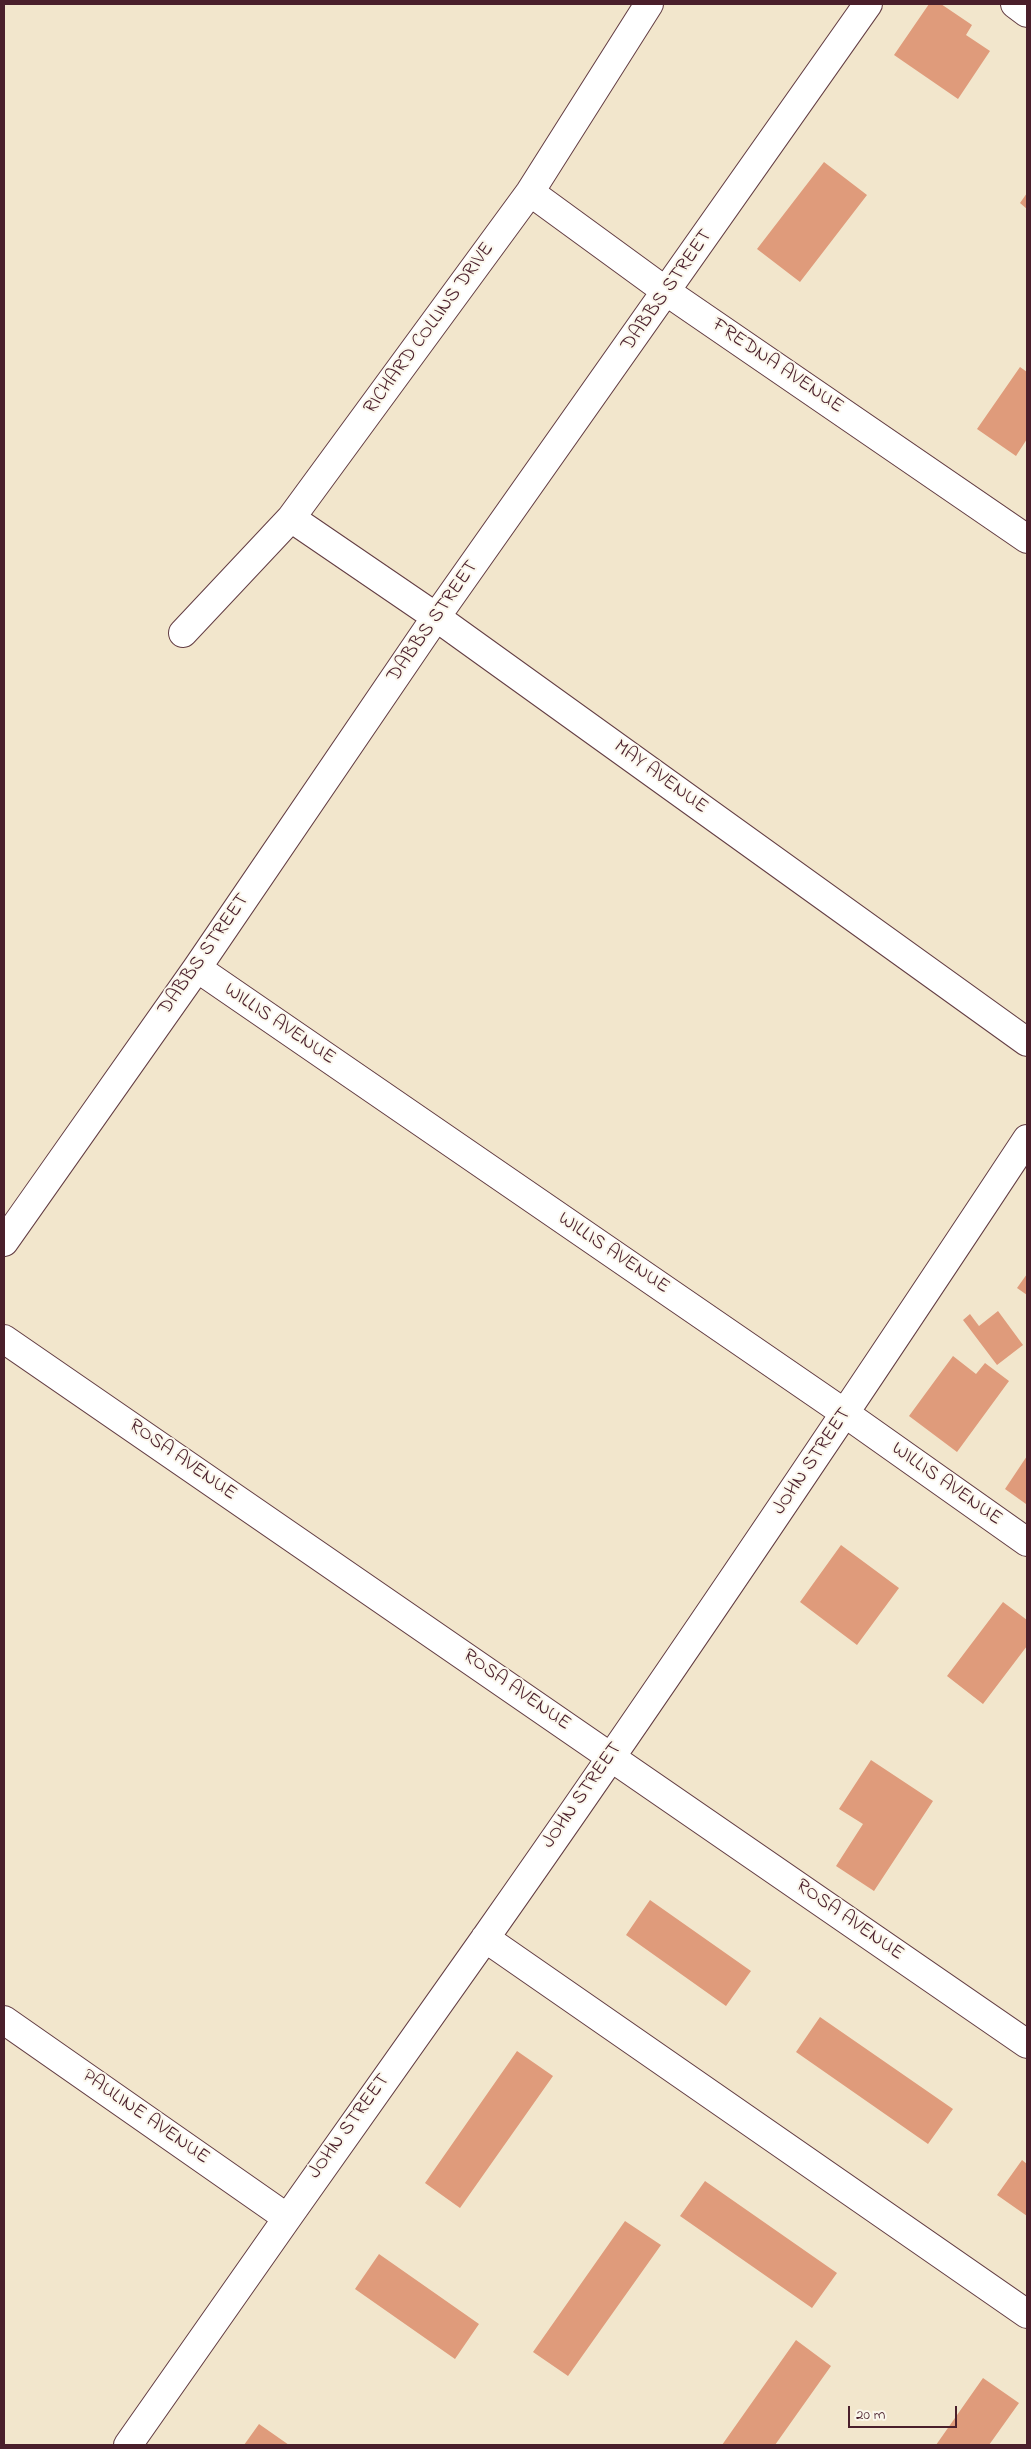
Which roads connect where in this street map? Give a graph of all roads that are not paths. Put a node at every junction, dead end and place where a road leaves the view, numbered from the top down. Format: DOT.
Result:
graph roads {
  1 [pos="649,4"];
  2 [pos="868,4"];
  3 [pos="1015,4"];
  4 [pos="1027,13"];
  5 [pos="530,192"];
  6 [pos="667,292"];
  7 [pos="291,518"];
  8 [pos="1027,539"];
  9 [pos="436,617"];
  10 [pos="183,633"];
  11 [pos="197,968"];
  12 [pos="1027,1042"];
  13 [pos="1027,1138"];
  14 [pos="4,1242"];
  15 [pos="4,1338"];
  16 [pos="846,1414"];
  17 [pos="1027,1542"];
  18 [pos="611,1757"];
  19 [pos="485,1938"];
  20 [pos="4,2020"];
  21 [pos="1027,2044"];
  22 [pos="286,2218"];
  23 [pos="1027,2314"];
  24 [pos="128,2445"];
  1 -- 5 [label="street, RICHARD COLLINS DRIVE"];
  2 -- 6 [label="street, DABBS STREET"];
  3 -- 4 [label="street"];
  5 -- 6 [label="street, FREDNA AVENUE"];
  5 -- 7 [label="street, RICHARD COLLINS DRIVE"];
  6 -- 8 [label="street, FREDNA AVENUE"];
  6 -- 9 [label="street, DABBS STREET"];
  7 -- 9 [label="street, MAY AVENUE"];
  7 -- 10 [label="street, RICHARD COLLINS DRIVE"];
  9 -- 11 [label="street, DABBS STREET"];
  9 -- 12 [label="street, MAY AVENUE"];
  11 -- 14 [label="street, DABBS STREET"];
  11 -- 16 [label="street, WILLIS AVENUE"];
  13 -- 16 [label="street, JOHN STREET"];
  15 -- 18 [label="street, ROSA AVENUE"];
  16 -- 17 [label="street, WILLIS AVENUE"];
  16 -- 18 [label="street, JOHN STREET"];
  18 -- 19 [label="street, JOHN STREET"];
  18 -- 21 [label="street, ROSA AVENUE"];
  19 -- 22 [label="street, JOHN STREET"];
  19 -- 23 [label="street"];
  20 -- 22 [label="street, PAULINE AVENUE"];
  22 -- 24 [label="street, JOHN STREET"];
}
